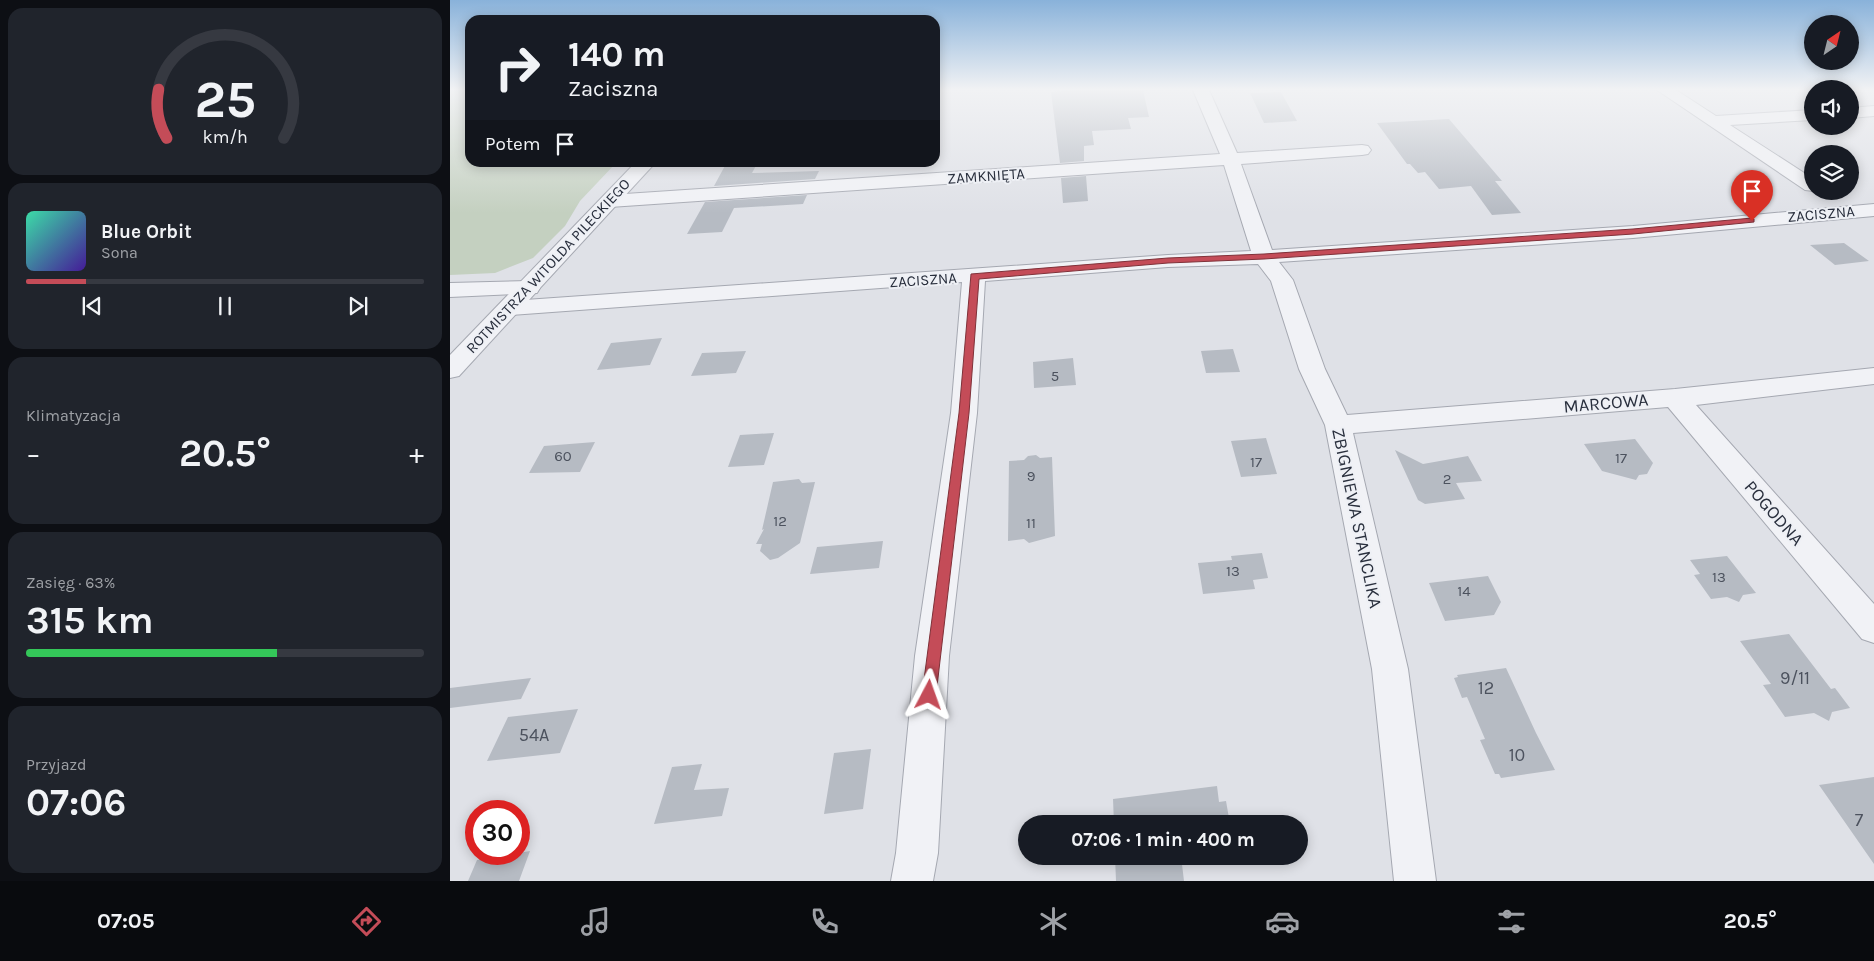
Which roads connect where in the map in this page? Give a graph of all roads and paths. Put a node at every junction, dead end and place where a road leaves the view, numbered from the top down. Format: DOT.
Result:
graph roads {
  1 [pos="1219,131"];
  2 [pos="1730,131"];
  3 [pos="1362,150"];
  4 [pos="1232,160"];
  5 [pos="642,167"];
  6 [pos="1804,181"];
  7 [pos="1833,200"];
  8 [pos="610,201"];
  9 [pos="1874,210"];
  10 [pos="1850,212"];
  11 [pos="1874,227"];
  12 [pos="1264,257"];
  13 [pos="974,276"];
  14 [pos="529,288"];
  15 [pos="450,290"];
  16 [pos="511,308"];
  17 [pos="450,370"];
  18 [pos="1874,376"];
  19 [pos="1674,398"];
  20 [pos="1338,425"];
  21 [pos="1874,628"];
  22 [pos="912,881"];
  23 [pos="1416,881"];
  1 -- 4 [label="street, ZBIGNIEWA STANCLIKA"];
  2 -- 6 [label="street"];
  3 -- 4 [label="street, ZAMKNIĘTA"];
  4 -- 8 [label="street, ZAMKNIĘTA"];
  4 -- 12 [label="street, ZBIGNIEWA STANCLIKA"];
  5 -- 8 [label="street, ROTMISTRZA WITOLDA PILECKIEGO"];
  7 -- 10 [label="street"];
  8 -- 14 [label="street, ROTMISTRZA WITOLDA PILECKIEGO"];
  9 -- 10 [label="street, ZACISZNA"];
  10 -- 11 [label="street"];
  10 -- 12 [label="street, ZACISZNA"];
  12 -- 13 [label="street, ZACISZNA"];
  12 -- 20 [label="street, ZBIGNIEWA STANCLIKA"];
  13 -- 16 [label="street, ZACISZNA"];
  13 -- 22 [label="street"];
  14 -- 15 [label="street"];
  14 -- 16 [label="street, ROTMISTRZA WITOLDA PILECKIEGO"];
  16 -- 17 [label="street, ROTMISTRZA WITOLDA PILECKIEGO"];
  18 -- 19 [label="street, MARCOWA"];
  19 -- 20 [label="street, MARCOWA"];
  19 -- 21 [label="street, POGODNA"];
  20 -- 23 [label="street, ZBIGNIEWA STANCLIKA"];
}
